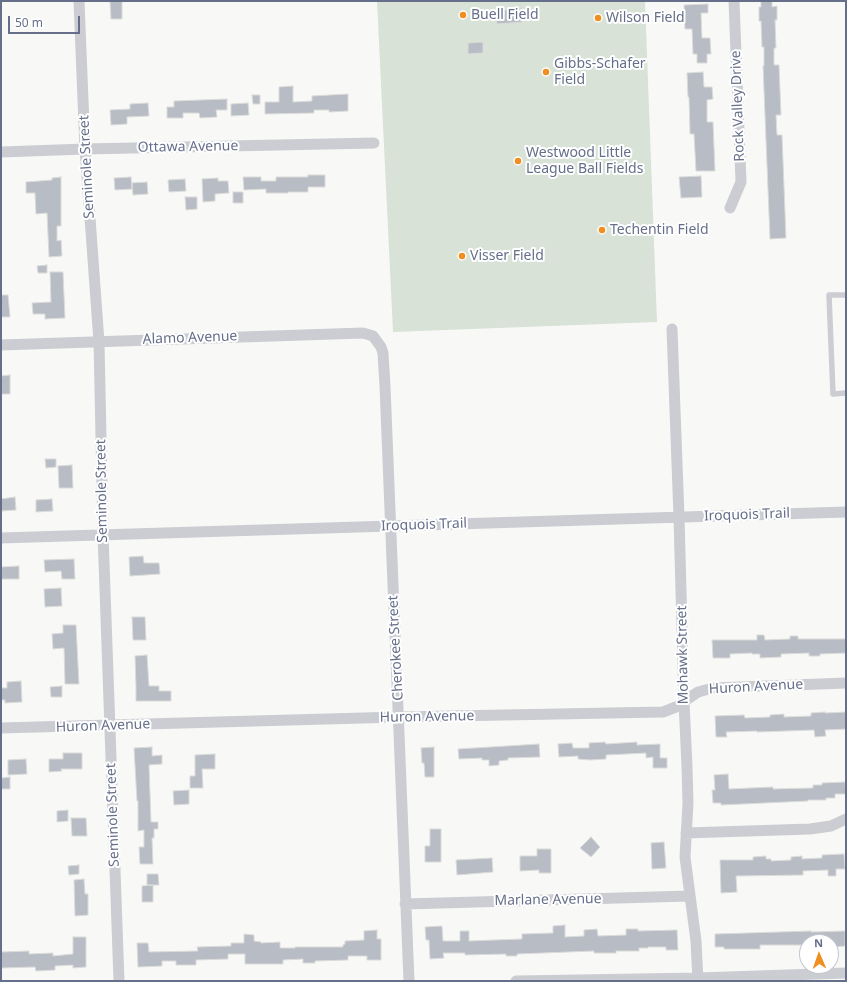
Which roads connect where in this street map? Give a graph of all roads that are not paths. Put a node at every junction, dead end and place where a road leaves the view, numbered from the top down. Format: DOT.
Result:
graph roads {
  1 [pos="79,1"];
  2 [pos="734,1"];
  3 [pos="374,143"];
  4 [pos="85,149"];
  5 [pos="1,152"];
  6 [pos="730,208"];
  7 [pos="846,295"];
  8 [pos="672,329"];
  9 [pos="377,340"];
  10 [pos="99,342"];
  11 [pos="1,344"];
  12 [pos="846,393"];
  13 [pos="846,512"];
  14 [pos="679,517"];
  15 [pos="391,526"];
  16 [pos="103,534"];
  17 [pos="1,538"];
  18 [pos="846,683"];
  19 [pos="684,702"];
  20 [pos="399,717"];
  21 [pos="110,725"];
  22 [pos="1,728"];
  23 [pos="846,819"];
  24 [pos="686,833"];
  25 [pos="690,896"];
  26 [pos="405,904"];
  27 [pos="846,974"];
  28 [pos="698,980"];
  29 [pos="119,981"];
  30 [pos="409,981"];
  31 [pos="516,981"];
  1 -- 4 [label="street, Seminole Street"];
  2 -- 6 [label="street, Rock Valley Drive"];
  3 -- 4 [label="street, Ottawa Avenue"];
  4 -- 5 [label="street, Ottawa Avenue"];
  4 -- 10 [label="street, Seminole Street"];
  7 -- 12 [label="lane"];
  8 -- 14 [label="street, Mohawk Street"];
  9 -- 10 [label="street, Alamo Avenue"];
  9 -- 15 [label="street, Cherokee Street"];
  10 -- 11 [label="street, Alamo Avenue"];
  10 -- 16 [label="street, Seminole Street"];
  13 -- 14 [label="street, Iroquois Trail"];
  14 -- 15 [label="street, Iroquois Trail"];
  14 -- 19 [label="street, Mohawk Street"];
  15 -- 16 [label="street, Iroquois Trail"];
  15 -- 20 [label="street, Cherokee Street"];
  16 -- 17 [label="street, Iroquois Trail"];
  16 -- 21 [label="street, Seminole Street"];
  18 -- 19 [label="street, Huron Avenue"];
  19 -- 20 [label="street, Huron Avenue"];
  19 -- 24 [label="street, Mohawk Street"];
  20 -- 21 [label="street, Huron Avenue"];
  20 -- 26 [label="street, Cherokee Street"];
  21 -- 22 [label="street, Huron Avenue"];
  21 -- 29 [label="street, Seminole Street"];
  23 -- 24 [label="street"];
  24 -- 25 [label="street, Mohawk Street"];
  25 -- 26 [label="street, Marlane Avenue"];
  25 -- 28 [label="street, Mohawk Street"];
  26 -- 30 [label="street, Cherokee Street"];
  27 -- 28 [label="street"];
  28 -- 31 [label="street"];
}
